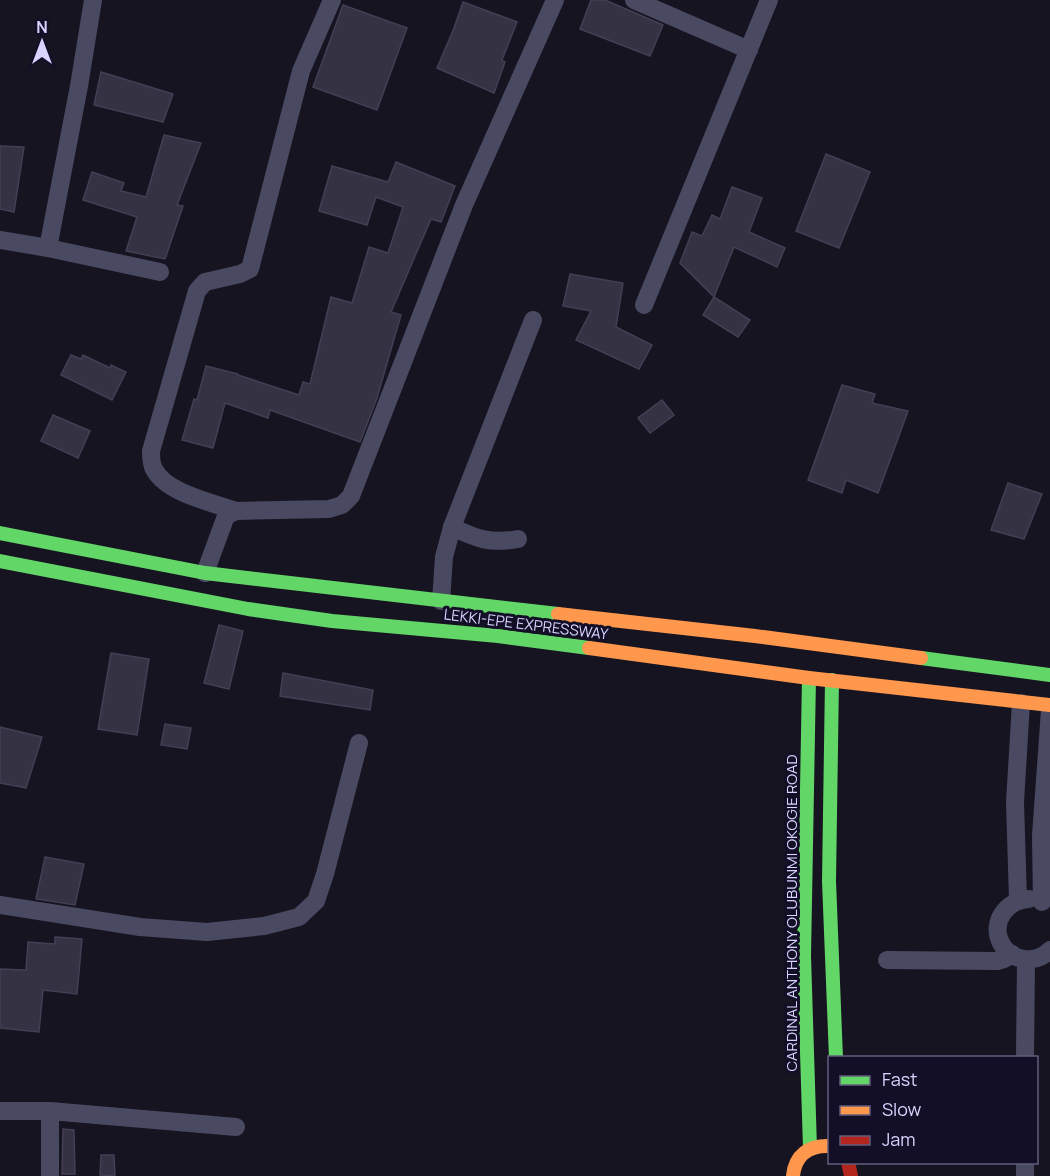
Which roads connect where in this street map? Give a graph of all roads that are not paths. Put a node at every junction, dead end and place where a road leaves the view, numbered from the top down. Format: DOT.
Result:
graph roads {
  1 [pos="93,0"];
  2 [pos="332,0"];
  3 [pos="555,0"];
  4 [pos="634,0"];
  5 [pos="770,0"];
  6 [pos="749,50"];
  7 [pos="0,240"];
  8 [pos="48,248"];
  9 [pos="160,272"];
  10 [pos="644,305"];
  11 [pos="533,320"];
  12 [pos="236,511"];
  13 [pos="452,527"];
  14 [pos="0,533"];
  15 [pos="518,539"];
  16 [pos="0,561"];
  17 [pos="205,573"];
  18 [pos="441,602"];
  19 [pos="1050,675"];
  20 [pos="809,678"];
  21 [pos="832,680"];
  22 [pos="1021,703"];
  23 [pos="1050,708"];
  24 [pos="359,743"];
  25 [pos="807,744"];
  26 [pos="830,745"];
  27 [pos="1018,900"];
  28 [pos="0,905"];
  29 [pos="1046,905"];
  30 [pos="1050,950"];
  31 [pos="1019,957"];
  32 [pos="887,960"];
  33 [pos="836,1056"];
  34 [pos="1026,1056"];
  35 [pos="0,1111"];
  36 [pos="50,1111"];
  37 [pos="237,1127"];
  38 [pos="828,1146"];
  39 [pos="810,1148"];
  40 [pos="50,1176"];
  41 [pos="793,1176"];
  1 -- 8 [label="street"];
  2 -- 12 [label="street"];
  3 -- 12 [label="street"];
  4 -- 6 [label="street"];
  5 -- 6 [label="street"];
  6 -- 10 [label="street"];
  7 -- 8 [label="street"];
  8 -- 9 [label="street"];
  11 -- 13 [label="street"];
  12 -- 17 [label="street"];
  13 -- 15 [label="street"];
  13 -- 18 [label="street"];
  14 -- 17 [label="main road, LEKKI-EPE EXPRESSWAY"];
  16 -- 20 [label="main road, LEKKI-EPE EXPRESSWAY"];
  17 -- 18 [label="main road, LEKKI-EPE EXPRESSWAY"];
  18 -- 19 [label="main road, LEKKI-EPE EXPRESSWAY"];
  20 -- 21 [label="main road, LEKKI-EPE EXPRESSWAY"];
  20 -- 25 [label="main road, CARDINAL ANTHONY OLUBUNMI OKOGIE ROAD"];
  21 -- 22 [label="main road, LEKKI-EPE EXPRESSWAY"];
  21 -- 26 [label="main road"];
  22 -- 23 [label="main road, LEKKI-EPE EXPRESSWAY"];
  22 -- 27 [label="street"];
  23 -- 29 [label="street"];
  24 -- 28 [label="street"];
  25 -- 26 [label="main road"];
  25 -- 39 [label="main road, CARDINAL ANTHONY OLUBUNMI OKOGIE ROAD"];
  26 -- 33 [label="main road"];
  27 -- 29 [label="street"];
  27 -- 31 [label="street"];
  30 -- 31 [label="street"];
  31 -- 32 [label="street"];
  31 -- 34 [label="street"];
  35 -- 36 [label="street"];
  36 -- 37 [label="street"];
  36 -- 40 [label="street"];
  38 -- 39 [label="main road"];
  39 -- 41 [label="main road"];
}
